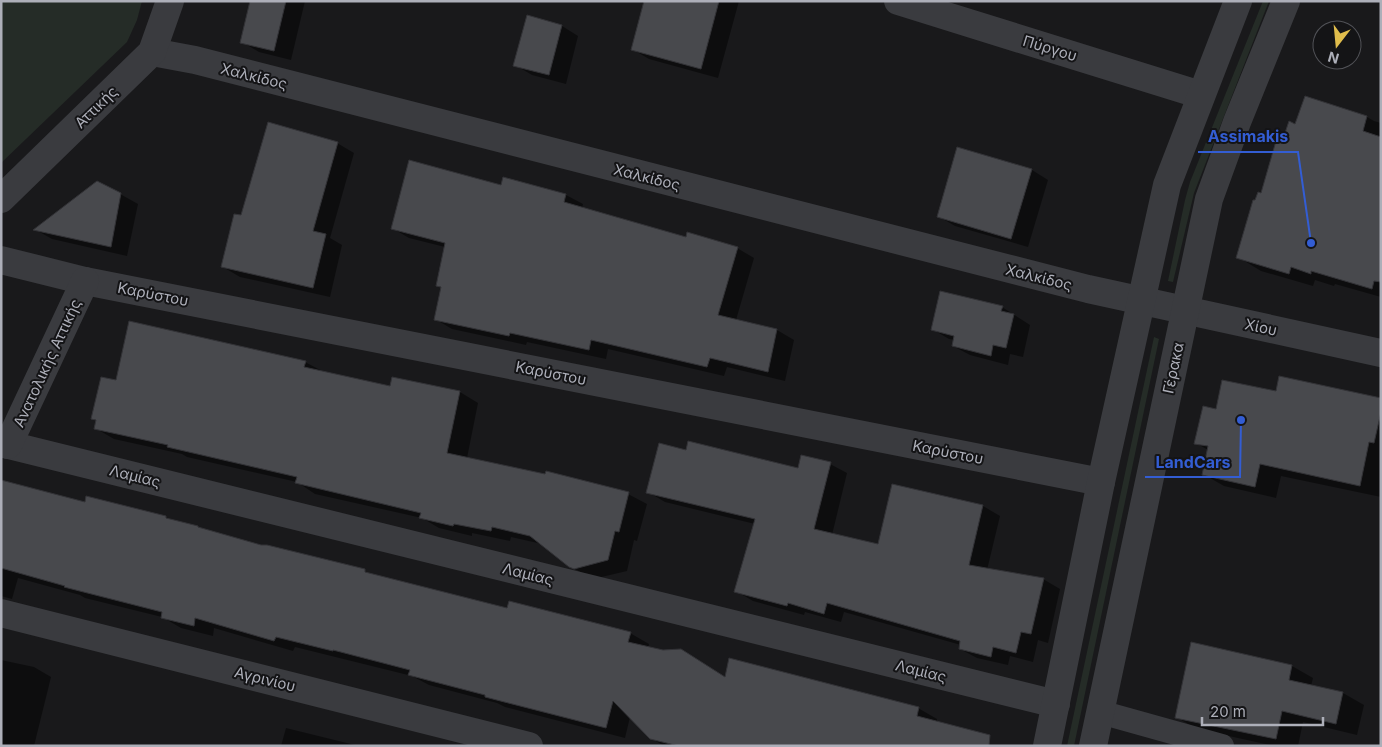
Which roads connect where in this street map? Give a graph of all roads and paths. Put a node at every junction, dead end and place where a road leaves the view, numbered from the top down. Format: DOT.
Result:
graph roads {
  1 [pos="170,1"];
  2 [pos="898,1"];
  3 [pos="1238,1"];
  4 [pos="1286,1"];
  5 [pos="152,52"];
  6 [pos="1201,96"];
  7 [pos="1,199"];
  8 [pos="1,260"];
  9 [pos="86,281"];
  10 [pos="1142,301"];
  11 [pos="1185,310"];
  12 [pos="1381,353"];
  13 [pos="5,444"];
  14 [pos="1101,482"];
  15 [pos="1,613"];
  16 [pos="1056,704"];
  17 [pos="1100,712"];
  18 [pos="529,746"];
  19 [pos="1047,746"];
  20 [pos="1093,746"];
  21 [pos="1222,746"];
  1 -- 5 [label="street, Αττικής"];
  2 -- 6 [label="street, Πύργου"];
  3 -- 6 [label="street"];
  4 -- 11 [label="street, Γέρακα"];
  5 -- 7 [label="street, Αττικής"];
  5 -- 10 [label="street, Χαλκίδος"];
  6 -- 10 [label="street"];
  8 -- 9 [label="street, Καρύστου"];
  9 -- 13 [label="street, Ανατολικής Αττικής"];
  9 -- 14 [label="street, Καρύστου"];
  10 -- 11 [label="street, Χίου"];
  10 -- 14 [label="street"];
  11 -- 12 [label="street, Χίου"];
  11 -- 17 [label="street, Γέρακα"];
  13 -- 16 [label="street, Λαμίας"];
  14 -- 16 [label="street"];
  15 -- 18 [label="street, Αγρινίου"];
  16 -- 19 [label="street"];
  17 -- 20 [label="street, Γέρακα"];
  17 -- 21 [label="lane"];
}
